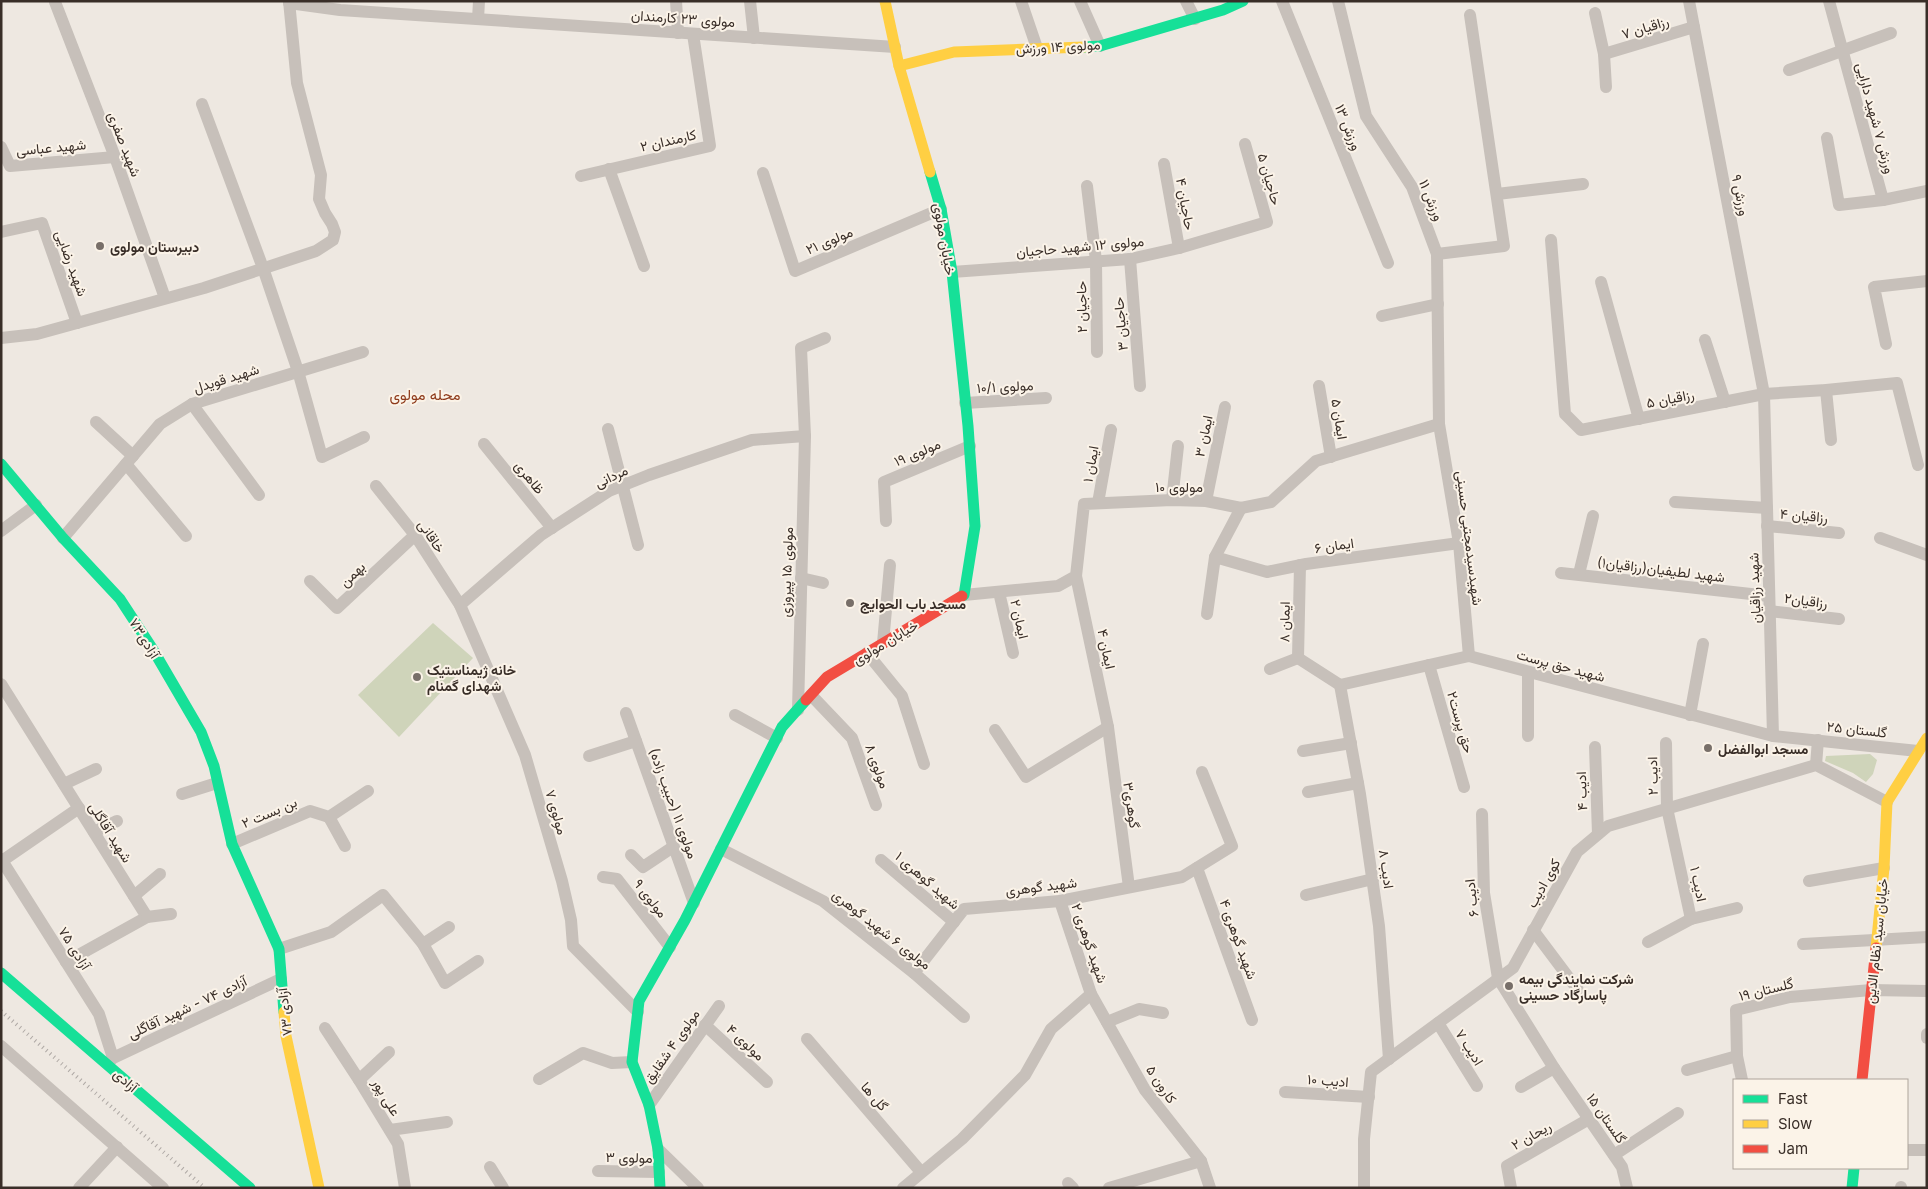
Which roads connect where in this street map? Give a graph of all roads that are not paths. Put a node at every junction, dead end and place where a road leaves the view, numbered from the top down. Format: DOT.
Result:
graph roads {
  1 [pos="478,1"];
  2 [pos="676,1"];
  3 [pos="750,1"];
  4 [pos="885,1"];
  5 [pos="1021,1"];
  6 [pos="1080,1"];
  7 [pos="1186,1"];
  8 [pos="1243,1"];
  9 [pos="1282,1"];
  10 [pos="1338,1"];
  11 [pos="1689,1"];
  12 [pos="1829,1"];
  13 [pos="54,2"];
  14 [pos="289,2"];
  15 [pos="340,6"];
  16 [pos="1594,13"];
  17 [pos="1470,15"];
  18 [pos="478,19"];
  19 [pos="1195,19"];
  20 [pos="1694,27"];
  21 [pos="678,33"];
  22 [pos="693,34"];
  23 [pos="1891,34"];
  24 [pos="754,38"];
  25 [pos="1100,46"];
  26 [pos="895,47"];
  27 [pos="1038,48"];
  28 [pos="1843,51"];
  29 [pos="1604,54"];
  30 [pos="899,66"];
  31 [pos="1789,70"];
  32 [pos="1606,87"];
  33 [pos="202,104"];
  34 [pos="1827,138"];
  35 [pos="1245,144"];
  36 [pos="1,147"];
  37 [pos="115,157"];
  38 [pos="1164,164"];
  39 [pos="609,169"];
  40 [pos="763,173"];
  41 [pos="581,176"];
  42 [pos="1583,184"];
  43 [pos="1087,186"];
  44 [pos="1927,191"];
  45 [pos="1497,194"];
  46 [pos="1883,200"];
  47 [pos="941,210"];
  48 [pos="1267,222"];
  49 [pos="1,232"];
  50 [pos="1550,240"];
  51 [pos="1179,248"];
  52 [pos="1437,254"];
  53 [pos="1130,259"];
  54 [pos="1096,261"];
  55 [pos="1388,264"];
  56 [pos="644,266"];
  57 [pos="263,268"];
  58 [pos="952,272"];
  59 [pos="1927,281"];
  60 [pos="1601,282"];
  61 [pos="166,298"];
  62 [pos="1438,304"];
  63 [pos="1382,316"];
  64 [pos="77,322"];
  65 [pos="1,338"];
  66 [pos="825,338"];
  67 [pos="1705,340"];
  68 [pos="1886,344"];
  69 [pos="362,352"];
  70 [pos="1097,352"];
  71 [pos="298,371"];
  72 [pos="1140,386"];
  73 [pos="1319,386"];
  74 [pos="1826,390"];
  75 [pos="1764,394"];
  76 [pos="1046,398"];
  77 [pos="1725,402"];
  78 [pos="965,403"];
  79 [pos="192,404"];
  80 [pos="1225,407"];
  81 [pos="1639,419"];
  82 [pos="96,422"];
  83 [pos="1439,424"];
  84 [pos="608,429"];
  85 [pos="1111,430"];
  86 [pos="805,436"];
  87 [pos="364,437"];
  88 [pos="1831,440"];
  89 [pos="484,444"];
  90 [pos="970,446"];
  91 [pos="1178,446"];
  92 [pos="1331,457"];
  93 [pos="129,460"];
  94 [pos="1,464"];
  95 [pos="1918,465"];
  96 [pos="376,486"];
  97 [pos="622,486"];
  98 [pos="259,495"];
  99 [pos="1172,500"];
  100 [pos="1206,501"];
  101 [pos="1676,502"];
  102 [pos="1098,503"];
  103 [pos="36,505"];
  104 [pos="1241,508"];
  105 [pos="1767,508"];
  106 [pos="1593,516"];
  107 [pos="886,521"];
  108 [pos="1767,526"];
  109 [pos="552,528"];
  110 [pos="1,531"];
  111 [pos="1839,533"];
  112 [pos="415,535"];
  113 [pos="186,536"];
  114 [pos="63,538"];
  115 [pos="1880,538"];
  116 [pos="1459,543"];
  117 [pos="638,545"];
  118 [pos="1927,555"];
  119 [pos="1215,557"];
  120 [pos="890,565"];
  121 [pos="1300,565"];
  122 [pos="1561,573"];
  123 [pos="1579,574"];
  124 [pos="1076,576"];
  125 [pos="801,578"];
  126 [pos="310,581"];
  127 [pos="823,583"];
  128 [pos="999,592"];
  129 [pos="964,595"];
  130 [pos="1769,596"];
  131 [pos="460,606"];
  132 [pos="1769,611"];
  133 [pos="1207,614"];
  134 [pos="1839,619"];
  135 [pos="883,643"];
  136 [pos="1704,644"];
  137 [pos="867,653"];
  138 [pos="1013,653"];
  139 [pos="1469,656"];
  140 [pos="1298,658"];
  141 [pos="1429,665"];
  142 [pos="1270,669"];
  143 [pos="1528,672"];
  144 [pos="1,684"];
  145 [pos="1340,686"];
  146 [pos="811,695"];
  147 [pos="798,710"];
  148 [pos="626,713"];
  149 [pos="735,715"];
  150 [pos="1690,715"];
  151 [pos="1108,727"];
  152 [pos="995,730"];
  153 [pos="1528,736"];
  154 [pos="1773,736"];
  155 [pos="777,738"];
  156 [pos="1818,740"];
  157 [pos="636,741"];
  158 [pos="1351,743"];
  159 [pos="1666,743"];
  160 [pos="1924,743"];
  161 [pos="1594,747"];
  162 [pos="1303,751"];
  163 [pos="589,756"];
  164 [pos="924,764"];
  165 [pos="1816,766"];
  166 [pos="96,769"];
  167 [pos="1202,772"];
  168 [pos="217,783"];
  169 [pos="1358,783"];
  170 [pos="64,784"];
  171 [pos="1464,786"];
  172 [pos="368,791"];
  173 [pos="1308,792"];
  174 [pos="182,794"];
  175 [pos="1887,802"];
  176 [pos="876,805"];
  177 [pos="79,808"];
  178 [pos="1668,808"];
  179 [pos="1482,814"];
  180 [pos="329,817"];
  181 [pos="117,821"];
  182 [pos="94,832"];
  183 [pos="1598,834"];
  184 [pos="232,844"];
  185 [pos="346,846"];
  186 [pos="674,847"];
  187 [pos="721,849"];
  188 [pos="631,855"];
  189 [pos="2,860"];
  190 [pos="882,860"];
  191 [pos="1197,868"];
  192 [pos="1884,868"];
  193 [pos="160,874"];
  194 [pos="603,877"];
  195 [pos="1373,878"];
  196 [pos="1809,881"];
  197 [pos="1129,887"];
  198 [pos="1306,895"];
  199 [pos="134,896"];
  200 [pos="1060,901"];
  201 [pos="694,903"];
  202 [pos="1737,908"];
  203 [pos="171,914"];
  204 [pos="147,918"];
  205 [pos="1691,919"];
  206 [pos="954,922"];
  207 [pos="449,927"];
  208 [pos="1534,930"];
  209 [pos="1927,937"];
  210 [pos="1876,941"];
  211 [pos="1648,942"];
  212 [pos="423,944"];
  213 [pos="1803,944"];
  214 [pos="670,947"];
  215 [pos="279,949"];
  216 [pos="478,961"];
  217 [pos="66,962"];
  218 [pos="1,973"];
  219 [pos="914,973"];
  220 [pos="1498,978"];
  221 [pos="281,979"];
  222 [pos="1578,990"];
  223 [pos="1871,990"];
  224 [pos="1927,991"];
  225 [pos="1091,994"];
  226 [pos="719,1006"];
  227 [pos="638,1012"];
  228 [pos="1163,1013"];
  229 [pos="964,1017"];
  230 [pos="1252,1020"];
  231 [pos="1107,1022"];
  232 [pos="1438,1023"];
  233 [pos="705,1025"];
  234 [pos="325,1028"];
  235 [pos="1927,1034"];
  236 [pos="807,1038"];
  237 [pos="1927,1038"];
  238 [pos="1,1046"];
  239 [pos="389,1052"];
  240 [pos="1736,1056"];
  241 [pos="1389,1059"];
  242 [pos="110,1061"];
  243 [pos="632,1062"];
  244 [pos="1554,1068"];
  245 [pos="1687,1070"];
  246 [pos="539,1079"];
  247 [pos="1742,1079"];
  248 [pos="1862,1079"];
  249 [pos="359,1080"];
  250 [pos="767,1082"];
  251 [pos="1477,1086"];
  252 [pos="1521,1087"];
  253 [pos="1285,1092"];
  254 [pos="1368,1097"];
  255 [pos="649,1105"];
  256 [pos="1678,1113"];
  257 [pos="1589,1119"];
  258 [pos="448,1122"];
  259 [pos="390,1130"];
  260 [pos="117,1147"];
  261 [pos="658,1149"];
  262 [pos="1908,1150"];
  263 [pos="1927,1150"];
  264 [pos="1614,1155"];
  265 [pos="1201,1161"];
  266 [pos="490,1167"];
  267 [pos="1854,1169"];
  268 [pos="598,1171"];
  269 [pos="659,1172"];
  270 [pos="921,1172"];
  271 [pos="1625,1187"];
  272 [pos="79,1188"];
  273 [pos="163,1188"];
  274 [pos="250,1188"];
  275 [pos="319,1188"];
  276 [pos="405,1188"];
  277 [pos="503,1188"];
  278 [pos="660,1188"];
  279 [pos="698,1188"];
  280 [pos="903,1188"];
  281 [pos="1109,1188"];
  282 [pos="1210,1188"];
  283 [pos="1364,1188"];
  284 [pos="1511,1188"];
  285 [pos="1852,1188"];
  1 -- 18 [label="street"];
  2 -- 21 [label="street"];
  3 -- 24 [label="street"];
  4 -- 26 [label="street, خیابان مولوی"];
  5 -- 27 [label="street"];
  6 -- 25 [label="street"];
  7 -- 19 [label="street"];
  8 -- 19 [label="street, مولوی ۱۴ ورزش"];
  9 -- 55 [label="street, ورزش ۱۳"];
  10 -- 52 [label="street, ورزش ۱۱"];
  11 -- 20 [label="street, ورزش ۹"];
  12 -- 28 [label="street, ورزش ۷ شهید دارایی"];
  13 -- 37 [label="street, شهید صفری"];
  14 -- 15 [label="street, مولوی ۲۳ کارمندان"];
  14 -- 57 [label="street"];
  15 -- 18 [label="street, مولوی ۲۳ کارمندان"];
  16 -- 29 [label="street"];
  17 -- 45 [label="street"];
  18 -- 21 [label="street, مولوی ۲۳ کارمندان"];
  19 -- 25 [label="street, مولوی ۱۴ ورزش"];
  20 -- 29 [label="street, رزاقیان ۷"];
  20 -- 75 [label="street, ورزش ۹"];
  21 -- 22 [label="street, مولوی ۲۳ کارمندان"];
  22 -- 24 [label="street, مولوی ۲۳ کارمندان"];
  22 -- 39 [label="street, کارمندان ۲"];
  23 -- 28 [label="street"];
  24 -- 26 [label="street, مولوی ۲۳ کارمندان"];
  25 -- 27 [label="street, مولوی ۱۴ ورزش"];
  26 -- 30 [label="street, خیابان مولوی"];
  27 -- 30 [label="street, مولوی ۱۴ ورزش"];
  28 -- 31 [label="street"];
  28 -- 46 [label="street, ورزش ۷ شهید دارایی"];
  29 -- 32 [label="street"];
  30 -- 47 [label="street, خیابان مولوی"];
  33 -- 57 [label="street"];
  34 -- 46 [label="street"];
  35 -- 48 [label="street, حاجیان ۵"];
  36 -- 37 [label="street, شهید عباسی"];
  37 -- 61 [label="street, شهید صفری"];
  38 -- 51 [label="street, حاجیان ۴"];
  39 -- 41 [label="street, کارمندان ۲"];
  39 -- 56 [label="street"];
  40 -- 47 [label="street, مولوی ۲۱"];
  42 -- 45 [label="street"];
  43 -- 54 [label="street, حاجیان ۲"];
  44 -- 46 [label="street"];
  45 -- 52 [label="street"];
  47 -- 58 [label="street, خیابان مولوی"];
  48 -- 51 [label="street, مولوی ۱۲ شهید حاجیان"];
  49 -- 64 [label="street, شهید رضایی"];
  50 -- 81 [label="street, رزاقیان ۵"];
  51 -- 53 [label="street, مولوی ۱۲ شهید حاجیان"];
  52 -- 62 [label="street, ورزش ۱۱"];
  53 -- 54 [label="street, مولوی ۱۲ شهید حاجیان"];
  53 -- 72 [label="street, حاجیان ۳"];
  54 -- 58 [label="street, مولوی ۱۲ شهید حاجیان"];
  54 -- 70 [label="street, حاجیان ۲"];
  57 -- 61 [label="street"];
  57 -- 71 [label="street"];
  58 -- 78 [label="street, خیابان مولوی"];
  59 -- 68 [label="street"];
  60 -- 81 [label="street"];
  61 -- 64 [label="street"];
  62 -- 63 [label="street"];
  62 -- 83 [label="street, ورزش ۱۱"];
  64 -- 65 [label="street"];
  66 -- 86 [label="street, مولوی ۱۵ پیروزی"];
  67 -- 77 [label="street"];
  69 -- 71 [label="street, شهید قویدل"];
  71 -- 79 [label="street, شهید قویدل"];
  71 -- 87 [label="street"];
  73 -- 92 [label="street, ایمان ۵"];
  74 -- 75 [label="street, رزاقیان ۵"];
  74 -- 88 [label="street"];
  74 -- 95 [label="street, رزاقیان ۵"];
  75 -- 77 [label="street, رزاقیان ۵"];
  75 -- 105 [label="street, شهید رزاقیان"];
  76 -- 78 [label="street, مولوی ۱۰/۱"];
  77 -- 81 [label="street, رزاقیان ۵"];
  78 -- 90 [label="street, خیابان مولوی"];
  79 -- 93 [label="street, شهید قویدل"];
  79 -- 98 [label="street"];
  80 -- 100 [label="street, ایمان ۳"];
  82 -- 93 [label="street"];
  83 -- 92 [label="street, مولوی ۱۰"];
  83 -- 116 [label="street, شهیدسیدمجتبی حسینی"];
  84 -- 97 [label="street"];
  85 -- 102 [label="street, ایمان ۱"];
  86 -- 97 [label="street, مردانی"];
  86 -- 125 [label="street, مولوی ۱۵ پیروزی"];
  89 -- 109 [label="street, ظاهری"];
  90 -- 107 [label="street, مولوی ۱۹"];
  90 -- 129 [label="street, خیابان مولوی"];
  91 -- 99 [label="street"];
  92 -- 104 [label="street, مولوی ۱۰"];
  93 -- 113 [label="street"];
  93 -- 114 [label="street, شهید قویدل"];
  94 -- 103 [label="street, آزادی۷۳"];
  96 -- 112 [label="street, خاقانی"];
  97 -- 109 [label="street, مردانی"];
  97 -- 117 [label="street"];
  99 -- 100 [label="street, مولوی ۱۰"];
  99 -- 102 [label="street, مولوی ۱۰"];
  100 -- 104 [label="street, مولوی ۱۰"];
  101 -- 105 [label="street"];
  102 -- 124 [label="street"];
  103 -- 110 [label="street"];
  103 -- 114 [label="street, آزادی۷۳"];
  104 -- 119 [label="street"];
  105 -- 108 [label="street, شهید رزاقیان"];
  106 -- 123 [label="street, شهید لطیفیان(رزاقیان۱)"];
  108 -- 111 [label="street, رزاقیان ۴"];
  108 -- 130 [label="street, شهید رزاقیان"];
  109 -- 131 [label="street, مردانی"];
  112 -- 126 [label="street, بهمن"];
  112 -- 131 [label="street, خاقانی"];
  114 -- 168 [label="street, آزادی۷۳"];
  115 -- 118 [label="street"];
  116 -- 121 [label="street, ایمان ۶"];
  116 -- 139 [label="street, شهیدسیدمجتبی حسینی"];
  119 -- 121 [label="street, ایمان ۶"];
  119 -- 133 [label="street"];
  120 -- 135 [label="street"];
  121 -- 140 [label="street, ایمان ۸"];
  122 -- 123 [label="street"];
  123 -- 130 [label="street, شهید لطیفیان(رزاقیان۱)"];
  124 -- 128 [label="street"];
  124 -- 151 [label="street, ایمان ۴"];
  125 -- 127 [label="street"];
  125 -- 147 [label="street, مولوی ۱۵ پیروزی"];
  128 -- 129 [label="street"];
  128 -- 138 [label="street, ایمان ۲"];
  129 -- 135 [label="street, خیابان مولوی"];
  130 -- 132 [label="street, شهید رزاقیان"];
  131 -- 227 [label="street, مولوی ۷"];
  132 -- 134 [label="street, رزاقیان۲"];
  132 -- 154 [label="street, شهید رزاقیان"];
  135 -- 137 [label="street, خیابان مولوی"];
  136 -- 150 [label="street"];
  137 -- 146 [label="street, خیابان مولوی"];
  137 -- 164 [label="street"];
  139 -- 141 [label="street, شهید حق پرست"];
  139 -- 143 [label="street, شهید حق پرست"];
  140 -- 142 [label="street"];
  140 -- 145 [label="street, ایمان ۸"];
  141 -- 145 [label="street, شهید حق پرست"];
  141 -- 171 [label="street, حق پرست۲"];
  143 -- 150 [label="street, شهید حق پرست"];
  143 -- 153 [label="street"];
  144 -- 170 [label="street, شهید آقاگلی"];
  145 -- 158 [label="street, ادیب ۸"];
  146 -- 147 [label="street, خیابان مولوی"];
  146 -- 176 [label="street, مولوی ۸"];
  147 -- 155 [label="street, خیابان مولوی"];
  148 -- 157 [label="street, مولوی ۱۱ (حبیب زاده)"];
  149 -- 155 [label="street"];
  150 -- 154 [label="street, شهید حق پرست"];
  151 -- 152 [label="street"];
  151 -- 197 [label="street, گوهری۳"];
  154 -- 156 [label="street"];
  155 -- 187 [label="street, خیابان مولوی"];
  156 -- 160 [label="street, گلستان ۲۵"];
  156 -- 165 [label="street, گلستان ۲۵"];
  157 -- 163 [label="street"];
  157 -- 186 [label="street, مولوی ۱۱ (حبیب زاده)"];
  158 -- 162 [label="street"];
  158 -- 169 [label="street, ادیب ۸"];
  159 -- 178 [label="street, ادیب ۲"];
  160 -- 175 [label="street"];
  161 -- 183 [label="street, ادیب ۴"];
  165 -- 175 [label="street"];
  165 -- 178 [label="street, کوی ادیب"];
  166 -- 170 [label="street"];
  167 -- 191 [label="street, شهید گوهری"];
  168 -- 174 [label="street"];
  168 -- 184 [label="street, آزادی۷۳"];
  169 -- 173 [label="street"];
  169 -- 195 [label="street, ادیب ۸"];
  170 -- 177 [label="street, شهید آقاگلی"];
  172 -- 180 [label="street"];
  175 -- 192 [label="street, خیابان سید نظام الدین"];
  177 -- 182 [label="street, شهید آقاگلی"];
  177 -- 189 [label="street"];
  178 -- 183 [label="street, کوی ادیب"];
  178 -- 205 [label="street, ادیب ۱"];
  179 -- 220 [label="street, ادیب ۶"];
  180 -- 184 [label="street, بن بست ۲"];
  180 -- 185 [label="street"];
  181 -- 182 [label="street"];
  182 -- 199 [label="street, شهید آقاگلی"];
  183 -- 208 [label="street, کوی ادیب"];
  184 -- 215 [label="street, آزادی ۷۳"];
  186 -- 188 [label="street"];
  186 -- 201 [label="street, مولوی ۱۱ (حبیب زاده)"];
  187 -- 201 [label="street, خیابان مولوی"];
  187 -- 219 [label="street, مولوی ۶ شهید گوهری"];
  189 -- 217 [label="street, آزادی ۷۵"];
  190 -- 206 [label="street, شهید گوهری ۱"];
  191 -- 197 [label="street, شهید گوهری"];
  191 -- 230 [label="street, شهید گوهری ۴"];
  192 -- 196 [label="street"];
  192 -- 210 [label="street, خیابان سید نظام الدین"];
  193 -- 199 [label="street"];
  194 -- 214 [label="street, مولوی ۹"];
  195 -- 198 [label="street"];
  195 -- 241 [label="street, ادیب ۸"];
  197 -- 200 [label="street, شهید گوهری"];
  199 -- 204 [label="street, شهید آقاگلی"];
  200 -- 206 [label="street, شهید گوهری"];
  200 -- 225 [label="street, شهید گوهری ۲"];
  201 -- 214 [label="street, خیابان مولوی"];
  202 -- 205 [label="street, ادیب ۱"];
  203 -- 204 [label="street"];
  204 -- 217 [label="street"];
  205 -- 211 [label="street"];
  206 -- 219 [label="street, شهید گوهری"];
  207 -- 212 [label="street"];
  208 -- 220 [label="street, کوی ادیب"];
  208 -- 222 [label="street"];
  209 -- 210 [label="street"];
  210 -- 213 [label="street"];
  210 -- 223 [label="street, خیابان سید نظام الدین"];
  212 -- 215 [label="street"];
  212 -- 216 [label="street"];
  214 -- 227 [label="street, خیابان مولوی"];
  215 -- 221 [label="street, آزادی ۷۳"];
  217 -- 242 [label="street, آزادی ۷۵"];
  218 -- 242 [label="street, آزادی"];
  219 -- 229 [label="street, مولوی ۶ شهید گوهری"];
  220 -- 232 [label="street, کوی ادیب"];
  220 -- 244 [label="street, گلستان ۱۵"];
  221 -- 242 [label="street, آزادی ۷۴ - شهید آقاگلی"];
  221 -- 275 [label="street, آزادی ۷۳"];
  223 -- 224 [label="street"];
  223 -- 240 [label="street, گلستان ۱۹"];
  223 -- 248 [label="street, خیابان سید نظام الدین"];
  225 -- 231 [label="street, کارون ۵"];
  225 -- 270 [label="street"];
  226 -- 233 [label="street, مولوی ۴ شقایق"];
  227 -- 243 [label="street, خیابان مولوی"];
  228 -- 231 [label="street"];
  231 -- 265 [label="street, کارون ۵"];
  232 -- 241 [label="street, کوی ادیب"];
  232 -- 251 [label="street, ادیب ۷"];
  233 -- 250 [label="street, مولوی ۴"];
  233 -- 255 [label="street, مولوی ۴ شقایق"];
  234 -- 249 [label="street, علی پور"];
  235 -- 237 [label="street"];
  236 -- 270 [label="street, گل ها"];
  238 -- 260 [label="street"];
  239 -- 249 [label="street"];
  240 -- 245 [label="street"];
  240 -- 247 [label="street, گلستان ۱۹"];
  241 -- 254 [label="street, کوی ادیب"];
  242 -- 274 [label="street, آزادی"];
  243 -- 246 [label="street"];
  243 -- 255 [label="street, خیابان مولوی"];
  244 -- 252 [label="street"];
  244 -- 257 [label="street, گلستان ۱۵"];
  249 -- 259 [label="street, علی پور"];
  253 -- 254 [label="street, ادیب ۱۰"];
  254 -- 283 [label="street, کوی ادیب"];
  255 -- 261 [label="street, خیابان مولوی"];
  256 -- 264 [label="street"];
  257 -- 264 [label="street, گلستان ۱۵"];
  257 -- 284 [label="street, ریحان ۲"];
  258 -- 259 [label="street"];
  259 -- 276 [label="street, علی پور"];
  260 -- 272 [label="street"];
  260 -- 273 [label="street"];
  261 -- 269 [label="street, خیابان مولوی"];
  261 -- 279 [label="street"];
  262 -- 263 [label="street"];
  264 -- 271 [label="street, گلستان ۱۵"];
  265 -- 281 [label="street"];
  265 -- 282 [label="street, کارون ۵"];
  266 -- 277 [label="street"];
  267 -- 285 [label="street"];
  268 -- 269 [label="street, مولوی ۳"];
  269 -- 278 [label="street, خیابان مولوی"];
  270 -- 280 [label="street"];
}
